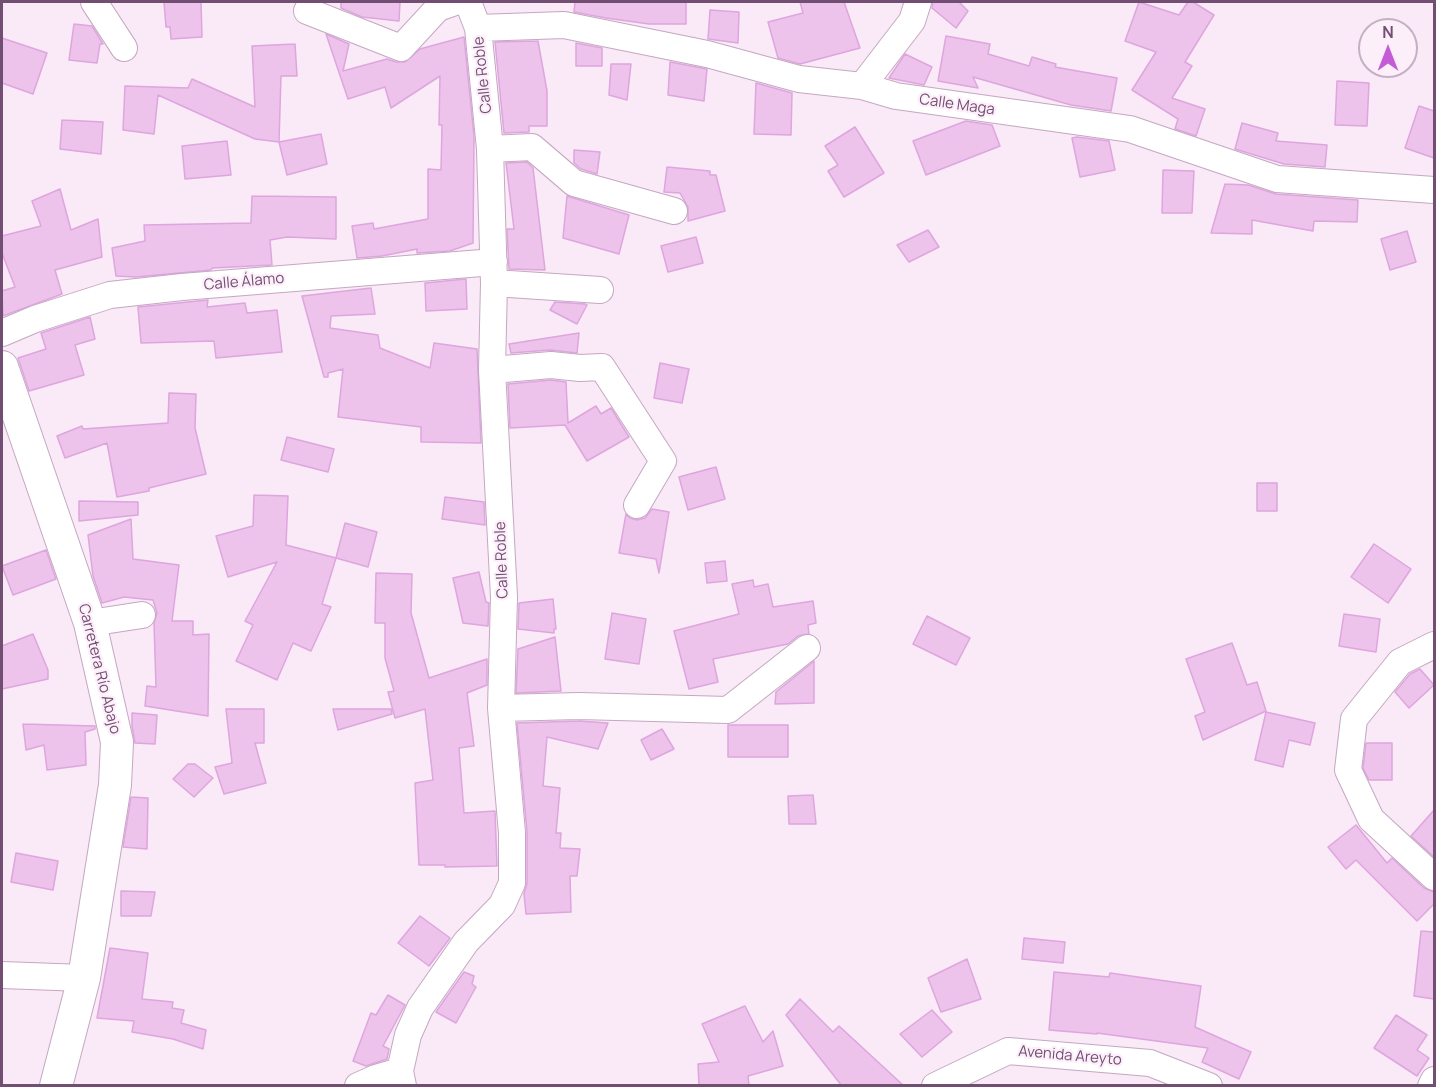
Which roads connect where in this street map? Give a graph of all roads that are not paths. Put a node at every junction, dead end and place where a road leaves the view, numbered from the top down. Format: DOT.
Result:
graph roads {
  1 [pos="94,2"];
  2 [pos="455,2"];
  3 [pos="468,2"];
  4 [pos="918,2"];
  5 [pos="307,11"];
  6 [pos="478,28"];
  7 [pos="124,48"];
  8 [pos="862,86"];
  9 [pos="490,149"];
  10 [pos="1434,190"];
  11 [pos="674,211"];
  12 [pos="494,272"];
  13 [pos="600,290"];
  14 [pos="2,333"];
  15 [pos="2,367"];
  16 [pos="492,370"];
  17 [pos="637,505"];
  18 [pos="142,615"];
  19 [pos="90,623"];
  20 [pos="1434,645"];
  21 [pos="807,648"];
  22 [pos="501,708"];
  23 [pos="1434,877"];
  24 [pos="2,975"];
  25 [pos="84,978"];
  26 [pos="402,1078"];
  27 [pos="1434,1080"];
  28 [pos="56,1086"];
  29 [pos="358,1086"];
  30 [pos="935,1086"];
  31 [pos="1209,1086"];
  32 [pos="1431,1086"];
  1 -- 7 [label="street"];
  2 -- 5 [label="street"];
  3 -- 6 [label="street, Calle Roble"];
  4 -- 8 [label="street"];
  6 -- 8 [label="street, Calle Maga"];
  6 -- 9 [label="street, Calle Roble"];
  8 -- 10 [label="street, Calle Maga"];
  9 -- 11 [label="street"];
  9 -- 12 [label="street, Calle Roble"];
  12 -- 13 [label="street, Calle Álamo"];
  12 -- 14 [label="street, Calle Álamo"];
  12 -- 16 [label="street, Calle Roble"];
  15 -- 19 [label="street, Carretera Río Abajo"];
  16 -- 17 [label="street"];
  16 -- 22 [label="street, Calle Roble"];
  18 -- 19 [label="street"];
  19 -- 25 [label="street, Carretera Río Abajo"];
  20 -- 23 [label="street"];
  21 -- 22 [label="street"];
  22 -- 26 [label="street, Calle Roble"];
  24 -- 25 [label="street"];
  25 -- 28 [label="street, Carretera Río Abajo"];
  26 -- 29 [label="street"];
  27 -- 32 [label="street"];
  30 -- 31 [label="street, Avenida Areyto"];
}
